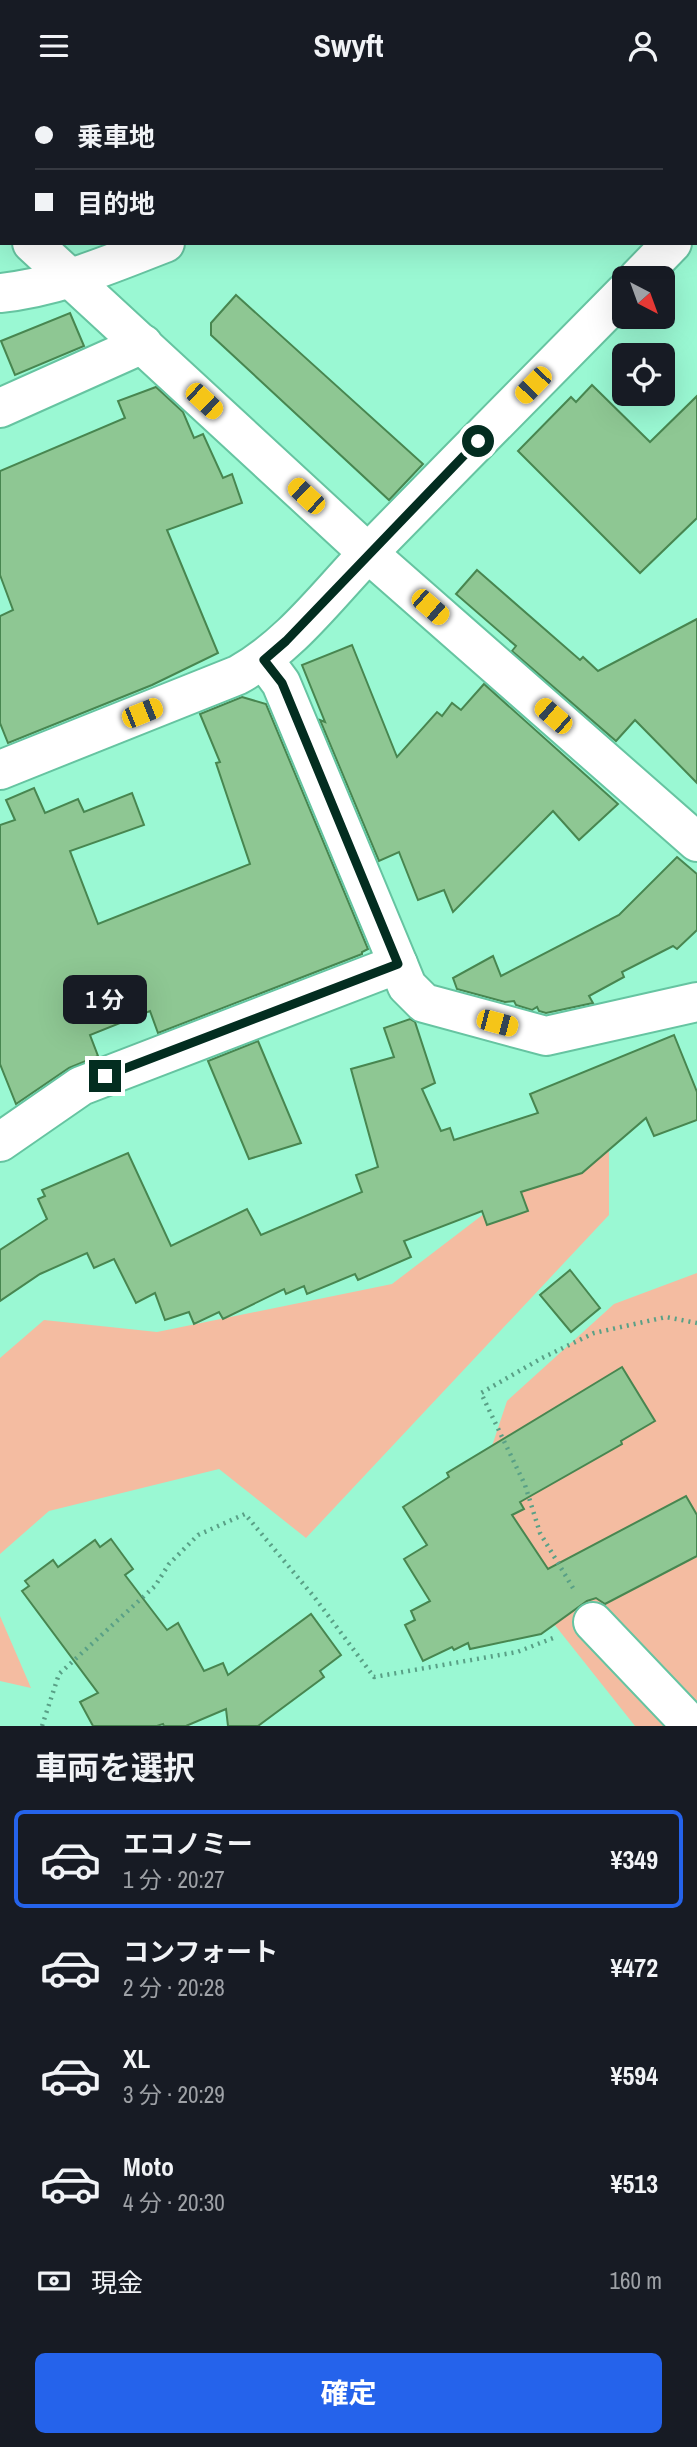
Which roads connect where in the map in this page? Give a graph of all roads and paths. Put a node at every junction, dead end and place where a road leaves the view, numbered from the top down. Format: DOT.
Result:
graph roads {
  1 [pos="153,245"];
  2 [pos="670,245"];
  3 [pos="52,262"];
  4 [pos="650,266"];
  5 [pos="0,293"];
  6 [pos="612,305"];
  7 [pos="142,344"];
  8 [pos="0,408"];
  9 [pos="368,553"];
  10 [pos="264,660"];
  11 [pos="0,770"];
  12 [pos="697,842"];
  13 [pos="398,964"];
  14 [pos="697,1002"];
  15 [pos="0,1142"];
  16 [pos="697,1322"];
  17 [pos="593,1622"];
  18 [pos="42,1726"];
  19 [pos="692,1726"];
  1 -- 3 [label="street"];
  2 -- 4 [label="street"];
  3 -- 5 [label="street"];
  3 -- 7 [label="street"];
  6 -- 9 [label="street"];
  7 -- 8 [label="street"];
  7 -- 9 [label="street"];
  9 -- 10 [label="street"];
  9 -- 12 [label="street"];
  10 -- 11 [label="street"];
  10 -- 13 [label="street"];
  13 -- 14 [label="street"];
  13 -- 15 [label="street"];
  16 -- 17 [label="path"];
  17 -- 18 [label="path"];
  17 -- 19 [label="street"];
}
